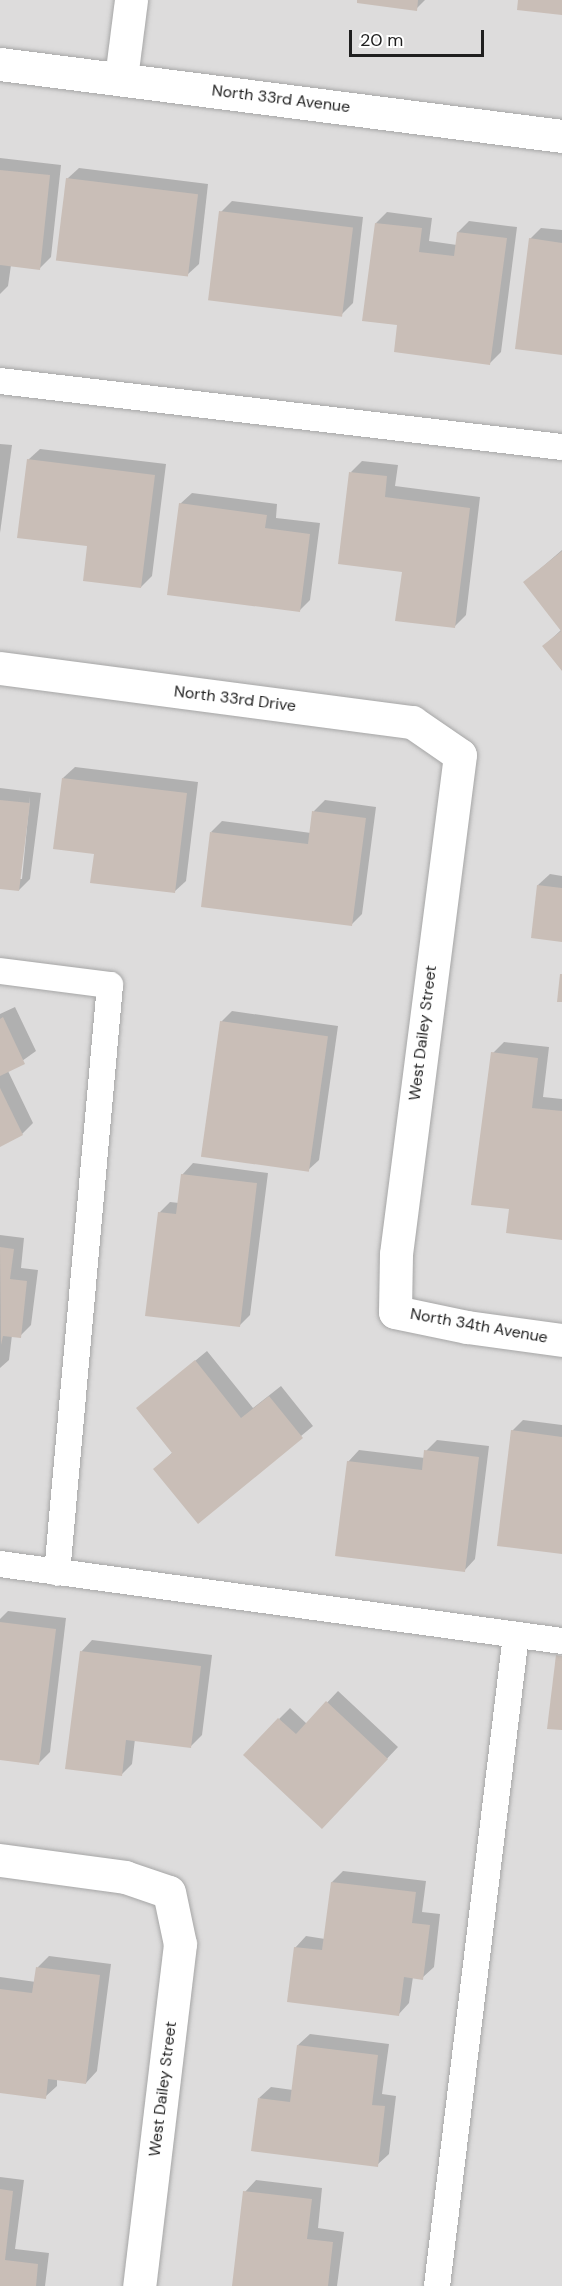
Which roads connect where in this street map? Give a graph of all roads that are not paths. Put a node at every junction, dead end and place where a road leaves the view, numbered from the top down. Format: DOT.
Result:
graph roads {
  1 [pos="131,0"];
  2 [pos="0,64"];
  3 [pos="122,78"];
  4 [pos="562,136"];
  5 [pos="0,381"];
  6 [pos="562,447"];
  7 [pos="0,668"];
  8 [pos="460,755"];
  9 [pos="0,971"];
  10 [pos="395,1312"];
  11 [pos="562,1340"];
  12 [pos="0,1564"];
  13 [pos="57,1573"];
  14 [pos="516,1635"];
  15 [pos="562,1641"];
  16 [pos="0,1860"];
  17 [pos="139,2286"];
  18 [pos="437,2286"];
  1 -- 3 [label="street"];
  2 -- 3 [label="street, North 33rd Avenue"];
  3 -- 4 [label="street, North 33rd Avenue"];
  5 -- 6 [label="lane"];
  7 -- 8 [label="street, North 33rd Drive"];
  8 -- 10 [label="street, West Dailey Street"];
  9 -- 13 [label="lane"];
  10 -- 11 [label="street, North 34th Avenue"];
  12 -- 13 [label="lane"];
  13 -- 14 [label="lane"];
  14 -- 15 [label="lane"];
  14 -- 18 [label="lane"];
  16 -- 17 [label="street, West Dailey Street"];
}
